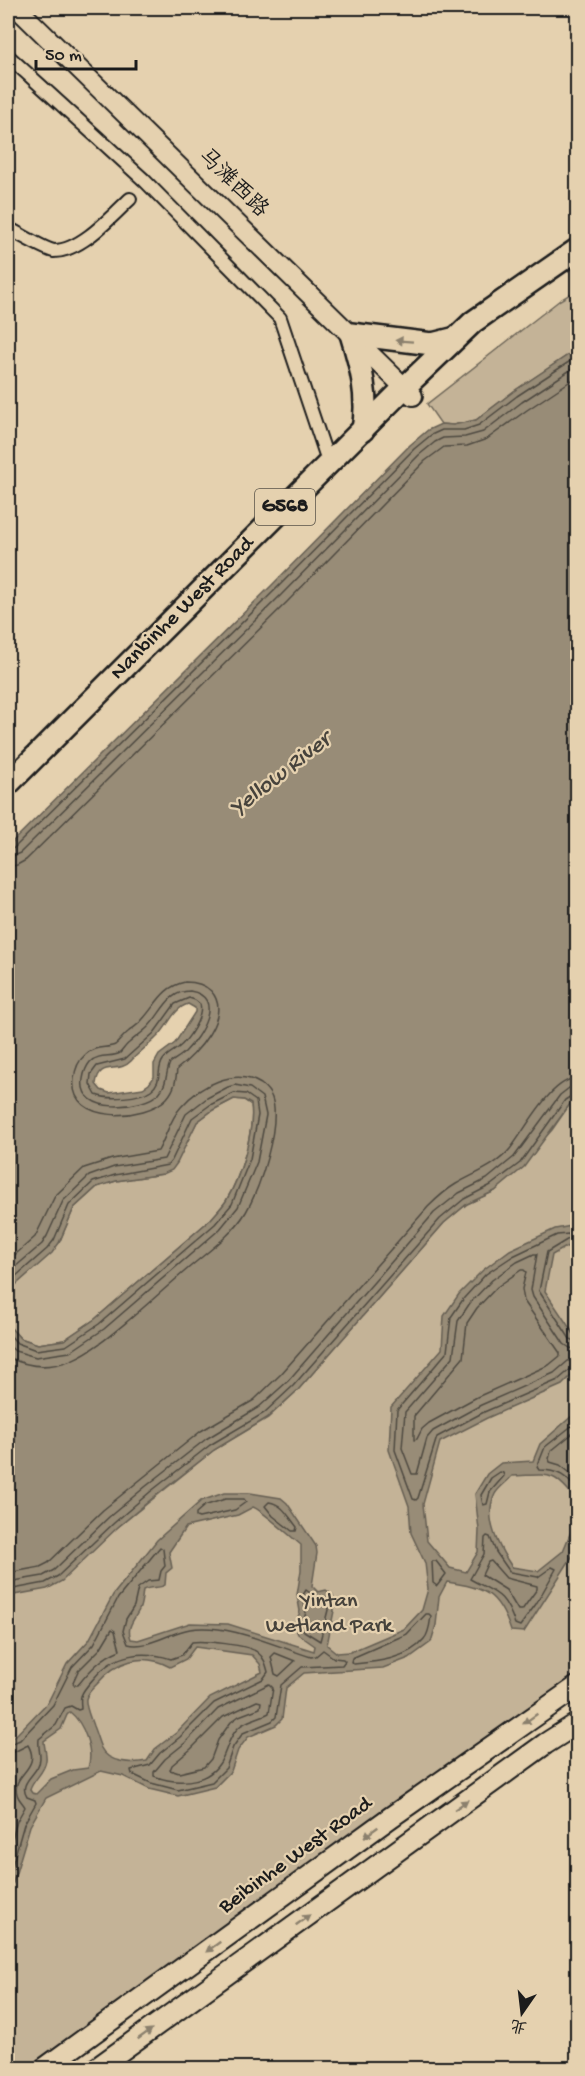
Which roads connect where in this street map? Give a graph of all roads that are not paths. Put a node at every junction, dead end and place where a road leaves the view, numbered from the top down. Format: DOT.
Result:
graph roads {
  1 [pos="17,8"];
  2 [pos="8,56"];
  3 [pos="130,199"];
  4 [pos="8,228"];
  5 [pos="578,249"];
  6 [pos="578,264"];
  7 [pos="351,334"];
  8 [pos="457,338"];
  9 [pos="409,392"];
  10 [pos="363,430"];
  11 [pos="329,464"];
  12 [pos="8,784"];
  13 [pos="8,798"];
  14 [pos="578,1686"];
  15 [pos="578,1723"];
  16 [pos="45,2068"];
  17 [pos="97,2068"];
  1 -- 7 [label="main road, 马滩西路"];
  2 -- 11 [label="street"];
  3 -- 4 [label="street"];
  5 -- 8 [label="highway, Nanbinhe West Road / G568"];
  6 -- 9 [label="highway, Nanbinhe West Road / G568"];
  8 -- 7 [label="highway, one-way"];
  7 -- 9 [label="main road, 马滩西路"];
  7 -- 10 [label="highway"];
  8 -- 9 [label="highway, Nanbinhe West Road / G568"];
  9 -- 10 [label="highway, Nanbinhe West Road / G568"];
  9 -- 13 [label="highway, Nanbinhe West Road / G568"];
  10 -- 11 [label="highway, Nanbinhe West Road / G568"];
  11 -- 12 [label="highway, Nanbinhe West Road / G568"];
  14 -- 16 [label="main road, Beibinhe West Road, one-way"];
  17 -- 15 [label="main road, one-way"];
}
